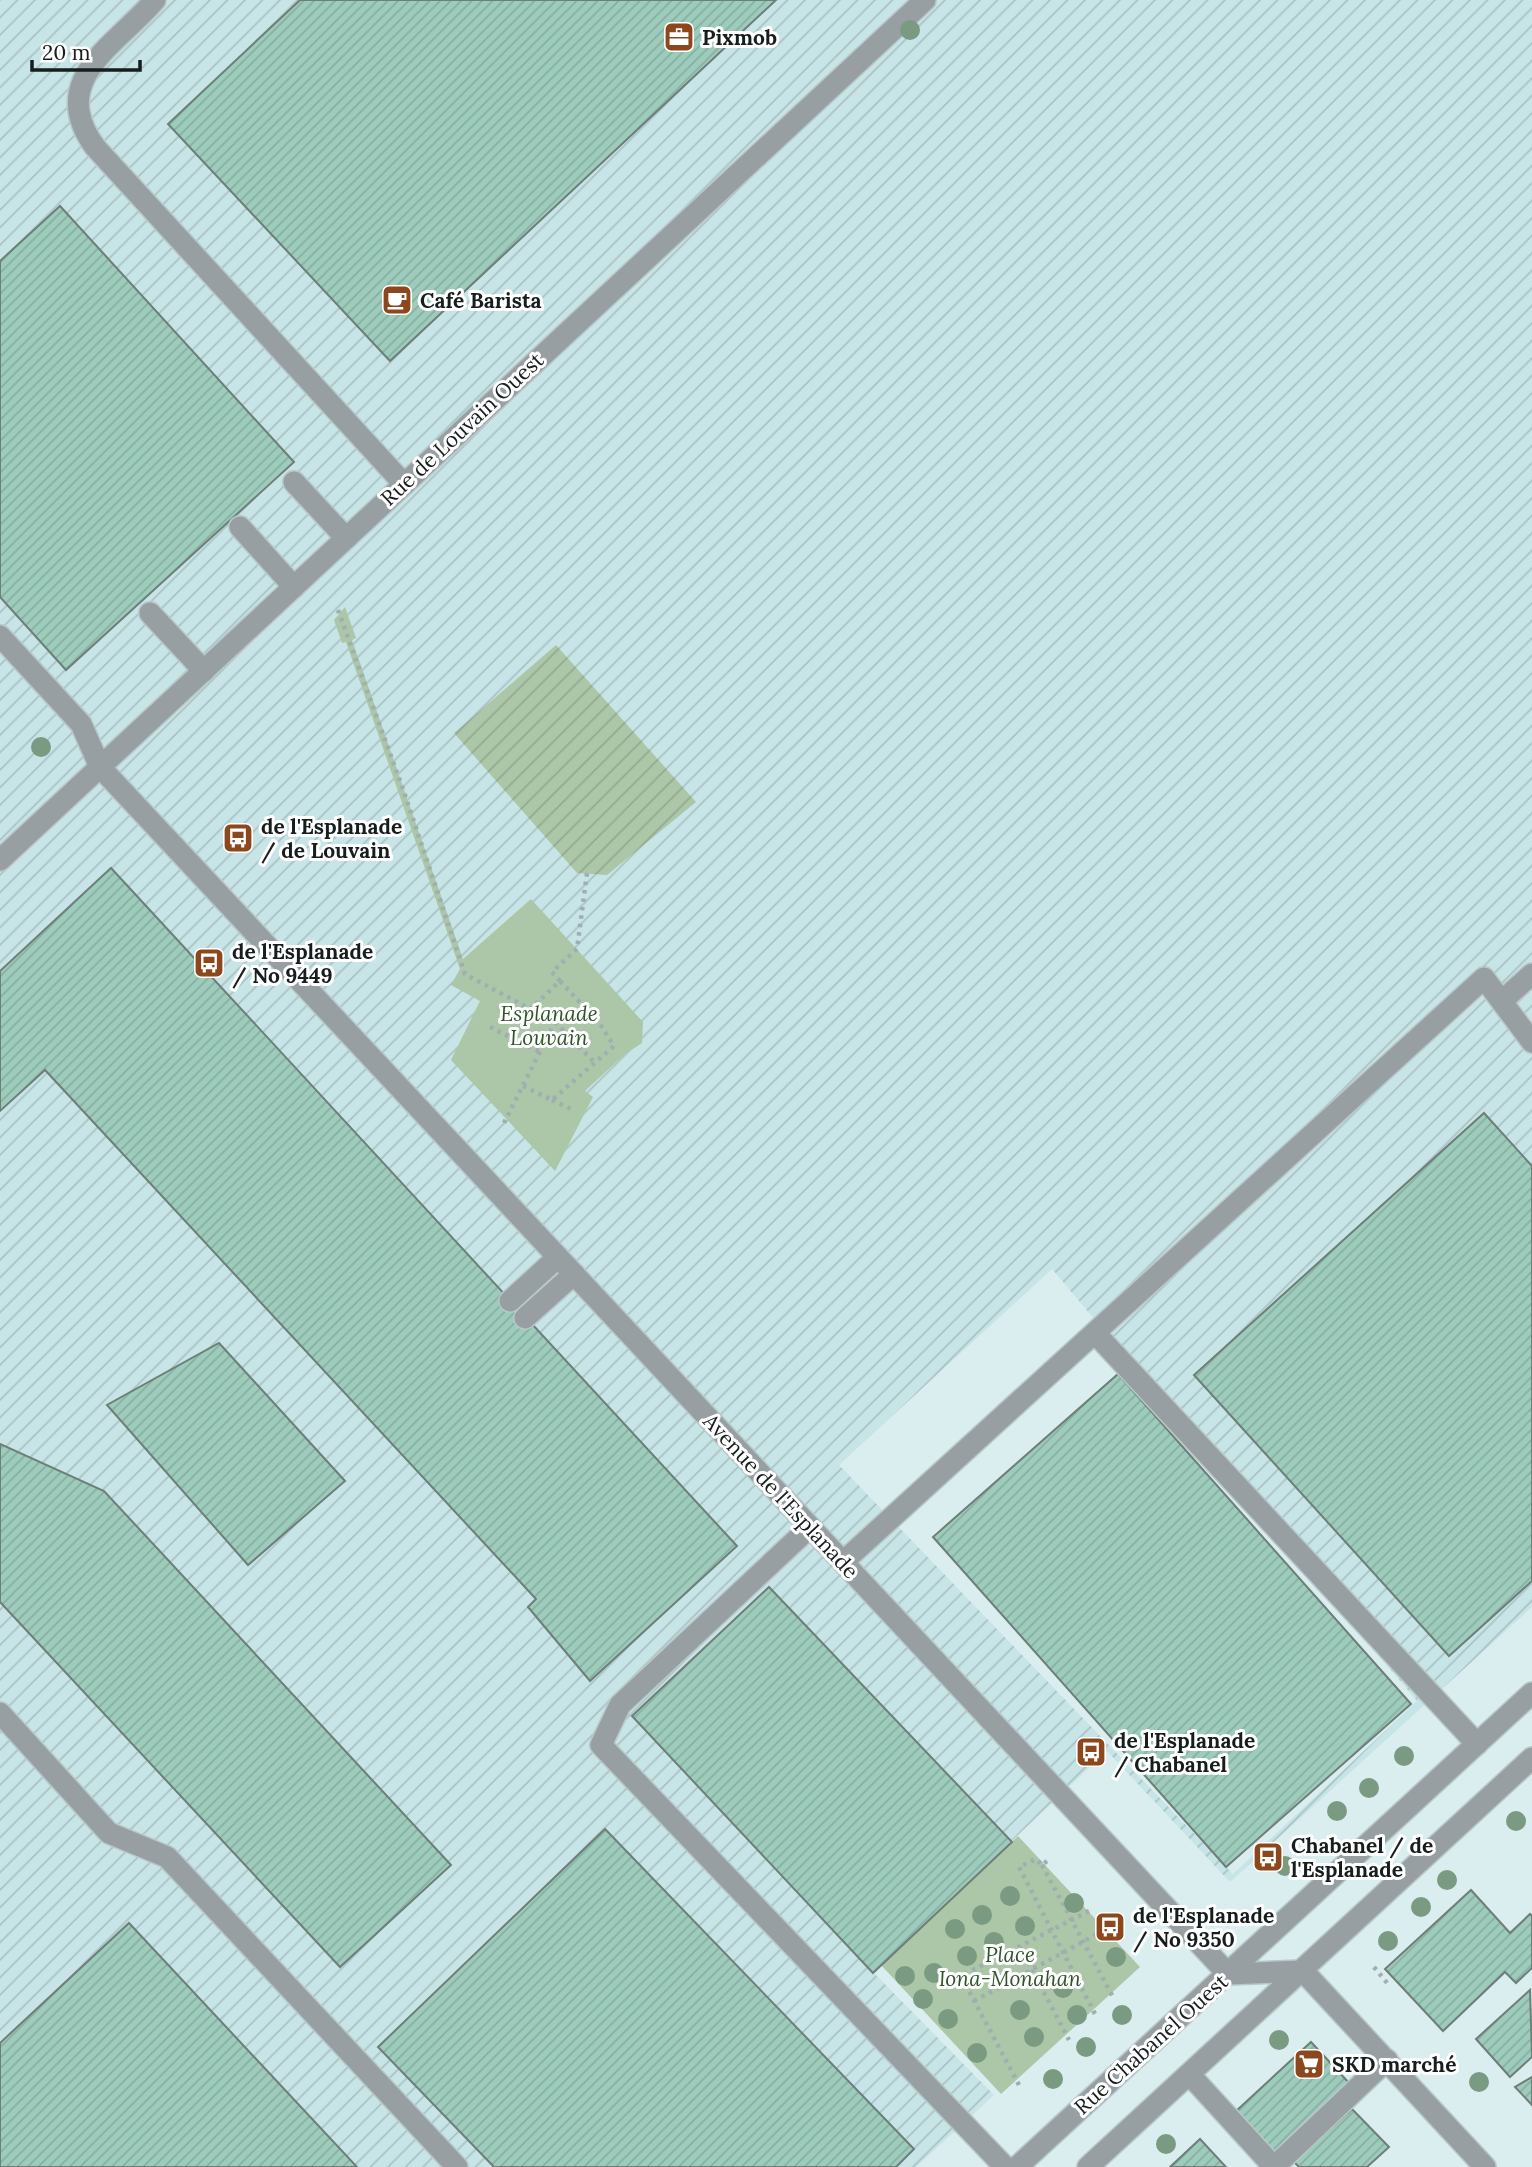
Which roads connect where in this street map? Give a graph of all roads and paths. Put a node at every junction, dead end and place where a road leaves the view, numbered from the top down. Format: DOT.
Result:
graph roads {
  1 [pos="155,0"];
  2 [pos="926,0"];
  3 [pos="294,482"];
  4 [pos="404,484"];
  5 [pos="240,527"];
  6 [pos="346,538"];
  7 [pos="294,587"];
  8 [pos="338,610"];
  9 [pos="150,613"];
  10 [pos="0,636"];
  11 [pos="204,671"];
  12 [pos="100,767"];
  13 [pos="0,860"];
  14 [pos="587,873"];
  15 [pos="1532,974"];
  16 [pos="560,981"];
  17 [pos="1503,1000"];
  18 [pos="538,1002"];
  19 [pos="555,1021"];
  20 [pos="490,1027"];
  21 [pos="1532,1042"];
  22 [pos="540,1052"];
  23 [pos="595,1063"];
  24 [pos="523,1086"];
  25 [pos="552,1100"];
  26 [pos="575,1111"];
  27 [pos="504,1123"];
  28 [pos="558,1257"];
  29 [pos="574,1274"];
  30 [pos="510,1301"];
  31 [pos="525,1318"];
  32 [pos="1095,1333"];
  33 [pos="810,1527"];
  34 [pos="843,1562"];
  35 [pos="1532,1693"];
  36 [pos="0,1713"];
  37 [pos="1477,1744"];
  38 [pos="1532,1758"];
  39 [pos="1047,1861"];
  40 [pos="1042,1865"];
  41 [pos="1093,1909"];
  42 [pos="1074,1921"];
  43 [pos="1110,1927"];
  44 [pos="1052,1931"];
  45 [pos="1085,1943"];
  46 [pos="1020,1947"];
  47 [pos="1064,1954"];
  48 [pos="1374,1967"];
  49 [pos="1303,1970"];
  50 [pos="1033,1971"];
  51 [pos="1228,1974"];
  52 [pos="1388,1984"];
  53 [pos="1114,1999"];
  54 [pos="974,2001"];
  55 [pos="1096,2016"];
  56 [pos="1069,2040"];
  57 [pos="1388,2060"];
  58 [pos="1190,2075"];
  59 [pos="1019,2085"];
  60 [pos="457,2167"];
  61 [pos="1005,2167"];
  62 [pos="1017,2167"];
  63 [pos="1088,2167"];
  64 [pos="1274,2167"];
  65 [pos="1485,2167"];
  1 -- 4 [label="street"];
  2 -- 4 [label="street, Rue de Louvain Ouest"];
  3 -- 6 [label="street"];
  4 -- 6 [label="street, Rue de Louvain Ouest"];
  5 -- 7 [label="street"];
  6 -- 7 [label="street, Rue de Louvain Ouest"];
  7 -- 11 [label="street, Rue de Louvain Ouest"];
  8 -- 18 [label="path"];
  9 -- 11 [label="street"];
  10 -- 12 [label="street, Avenue de l'Esplanade"];
  11 -- 12 [label="street, Rue de Louvain Ouest"];
  12 -- 13 [label="street, Rue de Louvain Ouest"];
  12 -- 28 [label="street, Avenue de l'Esplanade"];
  14 -- 16 [label="path"];
  15 -- 17 [label="street"];
  16 -- 18 [label="path"];
  16 -- 23 [label="path"];
  17 -- 21 [label="street"];
  17 -- 32 [label="street"];
  18 -- 19 [label="path"];
  19 -- 22 [label="path"];
  19 -- 23 [label="path"];
  20 -- 22 [label="path"];
  22 -- 24 [label="path"];
  23 -- 25 [label="path"];
  24 -- 25 [label="path"];
  24 -- 27 [label="path"];
  25 -- 26 [label="path"];
  28 -- 29 [label="street, Avenue de l'Esplanade"];
  28 -- 30 [label="street"];
  29 -- 31 [label="street"];
  29 -- 33 [label="street, Avenue de l'Esplanade"];
  32 -- 34 [label="street"];
  32 -- 37 [label="street"];
  33 -- 34 [label="street, Avenue de l'Esplanade"];
  33 -- 61 [label="street"];
  34 -- 51 [label="street, Avenue de l'Esplanade"];
  35 -- 37 [label="street, Rue Chabanel Ouest"];
  36 -- 60 [label="street"];
  37 -- 51 [label="street, Rue Chabanel Ouest"];
  38 -- 49 [label="street"];
  39 -- 40 [label="path"];
  40 -- 42 [label="path"];
  40 -- 44 [label="path"];
  41 -- 42 [label="path"];
  42 -- 44 [label="path"];
  42 -- 45 [label="path"];
  43 -- 45 [label="path"];
  44 -- 46 [label="path"];
  44 -- 47 [label="path"];
  45 -- 47 [label="path"];
  45 -- 53 [label="path"];
  46 -- 50 [label="path"];
  46 -- 54 [label="path"];
  47 -- 50 [label="path"];
  47 -- 55 [label="path"];
  48 -- 52 [label="path"];
  49 -- 51 [label="street"];
  49 -- 57 [label="street"];
  49 -- 58 [label="street"];
  50 -- 54 [label="path"];
  50 -- 56 [label="path"];
  51 -- 62 [label="street, Rue Chabanel Ouest"];
  54 -- 59 [label="path"];
  57 -- 64 [label="street"];
  57 -- 65 [label="street"];
  58 -- 63 [label="street"];
  58 -- 64 [label="street"];
}
